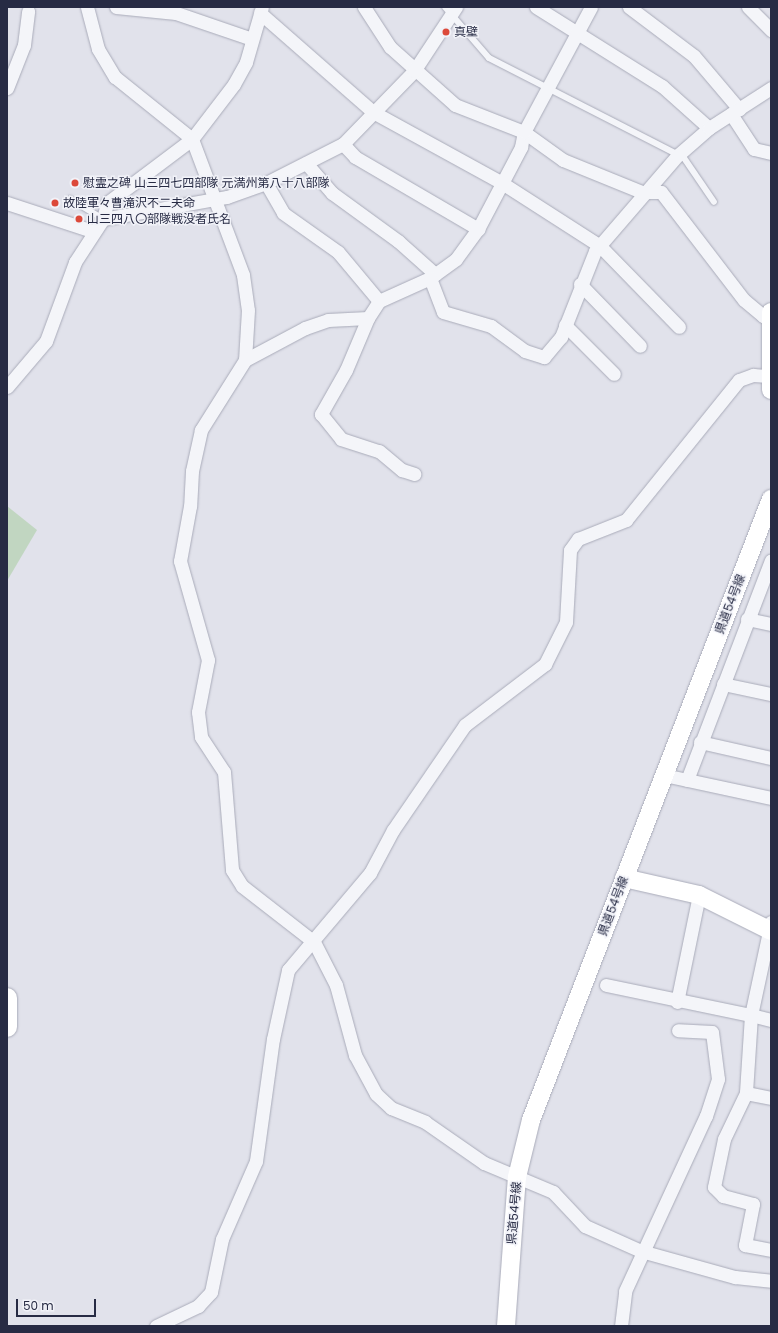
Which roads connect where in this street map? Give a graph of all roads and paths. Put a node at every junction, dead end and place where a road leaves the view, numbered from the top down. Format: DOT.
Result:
graph roads {
  1 [pos="87,7"];
  2 [pos="116,7"];
  3 [pos="364,7"];
  4 [pos="536,7"];
  5 [pos="591,7"];
  6 [pos="629,7"];
  7 [pos="748,7"];
  8 [pos="451,9"];
  9 [pos="261,10"];
  10 [pos="28,11"];
  11 [pos="771,30"];
  12 [pos="577,35"];
  13 [pos="252,39"];
  14 [pos="414,71"];
  15 [pos="7,88"];
  16 [pos="771,88"];
  17 [pos="547,91"];
  18 [pos="735,111"];
  19 [pos="373,112"];
  20 [pos="708,128"];
  21 [pos="524,132"];
  22 [pos="192,139"];
  23 [pos="343,144"];
  24 [pos="771,153"];
  25 [pos="678,155"];
  26 [pos="306,163"];
  27 [pos="266,183"];
  28 [pos="502,183"];
  29 [pos="650,192"];
  30 [pos="216,198"];
  31 [pos="70,199"];
  32 [pos="714,202"];
  33 [pos="7,203"];
  34 [pos="103,219"];
  35 [pos="478,229"];
  36 [pos="92,231"];
  37 [pos="600,246"];
  38 [pos="432,276"];
  39 [pos="580,284"];
  40 [pos="379,301"];
  41 [pos="771,312"];
  42 [pos="368,318"];
  43 [pos="771,318"];
  44 [pos="565,325"];
  45 [pos="679,328"];
  46 [pos="640,346"];
  47 [pos="245,360"];
  48 [pos="614,374"];
  49 [pos="770,383"];
  50 [pos="7,387"];
  51 [pos="414,474"];
  52 [pos="771,499"];
  53 [pos="767,521"];
  54 [pos="769,569"];
  55 [pos="747,619"];
  56 [pos="771,624"];
  57 [pos="723,684"];
  58 [pos="771,694"];
  59 [pos="700,742"];
  60 [pos="771,758"];
  61 [pos="664,775"];
  62 [pos="687,780"];
  63 [pos="771,798"];
  64 [pos="624,878"];
  65 [pos="698,895"];
  66 [pos="770,928"];
  67 [pos="314,942"];
  68 [pos="606,985"];
  69 [pos="7,998"];
  70 [pos="677,1002"];
  71 [pos="751,1016"];
  72 [pos="771,1020"];
  73 [pos="7,1027"];
  74 [pos="678,1030"];
  75 [pos="746,1093"];
  76 [pos="771,1098"];
  77 [pos="517,1177"];
  78 [pos="771,1250"];
  79 [pos="641,1252"];
  80 [pos="771,1281"];
  81 [pos="156,1326"];
  82 [pos="506,1326"];
  83 [pos="621,1326"];
  1 -- 22 [label="street"];
  2 -- 13 [label="street"];
  3 -- 14 [label="street"];
  4 -- 12 [label="street"];
  5 -- 12 [label="street"];
  6 -- 18 [label="street"];
  7 -- 11 [label="street"];
  8 -- 14 [label="street"];
  8 -- 17 [label="lane"];
  9 -- 13 [label="street"];
  9 -- 19 [label="street"];
  10 -- 15 [label="street"];
  12 -- 17 [label="street"];
  12 -- 20 [label="street"];
  13 -- 22 [label="street"];
  14 -- 19 [label="street"];
  14 -- 21 [label="street"];
  16 -- 18 [label="street"];
  17 -- 21 [label="street"];
  17 -- 25 [label="lane"];
  18 -- 20 [label="street"];
  18 -- 24 [label="street"];
  19 -- 23 [label="street"];
  19 -- 28 [label="street"];
  20 -- 25 [label="street"];
  21 -- 28 [label="street"];
  21 -- 29 [label="street"];
  22 -- 30 [label="street"];
  22 -- 34 [label="street"];
  23 -- 26 [label="street"];
  23 -- 35 [label="street"];
  25 -- 29 [label="street"];
  25 -- 32 [label="lane"];
  26 -- 27 [label="street"];
  26 -- 38 [label="street"];
  27 -- 30 [label="street"];
  27 -- 40 [label="street"];
  28 -- 35 [label="street"];
  28 -- 37 [label="street"];
  29 -- 37 [label="street"];
  29 -- 43 [label="street"];
  30 -- 34 [label="street"];
  30 -- 47 [label="street"];
  31 -- 34 [label="lane"];
  33 -- 36 [label="street"];
  34 -- 36 [label="street"];
  35 -- 38 [label="street"];
  36 -- 50 [label="street"];
  37 -- 39 [label="street"];
  37 -- 45 [label="street"];
  38 -- 40 [label="street"];
  38 -- 44 [label="street"];
  39 -- 44 [label="street"];
  39 -- 46 [label="street"];
  40 -- 42 [label="street"];
  41 -- 43 [label="main road"];
  42 -- 47 [label="street"];
  42 -- 51 [label="street"];
  43 -- 49 [label="main road"];
  44 -- 48 [label="street"];
  47 -- 67 [label="street"];
  49 -- 67 [label="street"];
  52 -- 53 [label="main road, 県道54号線"];
  53 -- 61 [label="main road, 県道54号線"];
  54 -- 55 [label="street"];
  55 -- 56 [label="street"];
  55 -- 57 [label="street"];
  57 -- 58 [label="street"];
  57 -- 59 [label="street"];
  59 -- 60 [label="street"];
  59 -- 62 [label="street"];
  61 -- 62 [label="street"];
  61 -- 64 [label="main road, 県道54号線"];
  62 -- 63 [label="street"];
  64 -- 65 [label="main road"];
  64 -- 77 [label="main road, 県道54号線"];
  65 -- 66 [label="main road"];
  65 -- 70 [label="street"];
  66 -- 71 [label="street"];
  67 -- 77 [label="street"];
  67 -- 81 [label="street"];
  68 -- 70 [label="street"];
  69 -- 73 [label="main road"];
  70 -- 71 [label="street"];
  71 -- 72 [label="street"];
  71 -- 75 [label="street"];
  74 -- 79 [label="street"];
  75 -- 76 [label="street"];
  75 -- 78 [label="street"];
  77 -- 79 [label="street"];
  77 -- 82 [label="main road, 県道54号線"];
  79 -- 80 [label="street"];
  79 -- 83 [label="street"];
}
